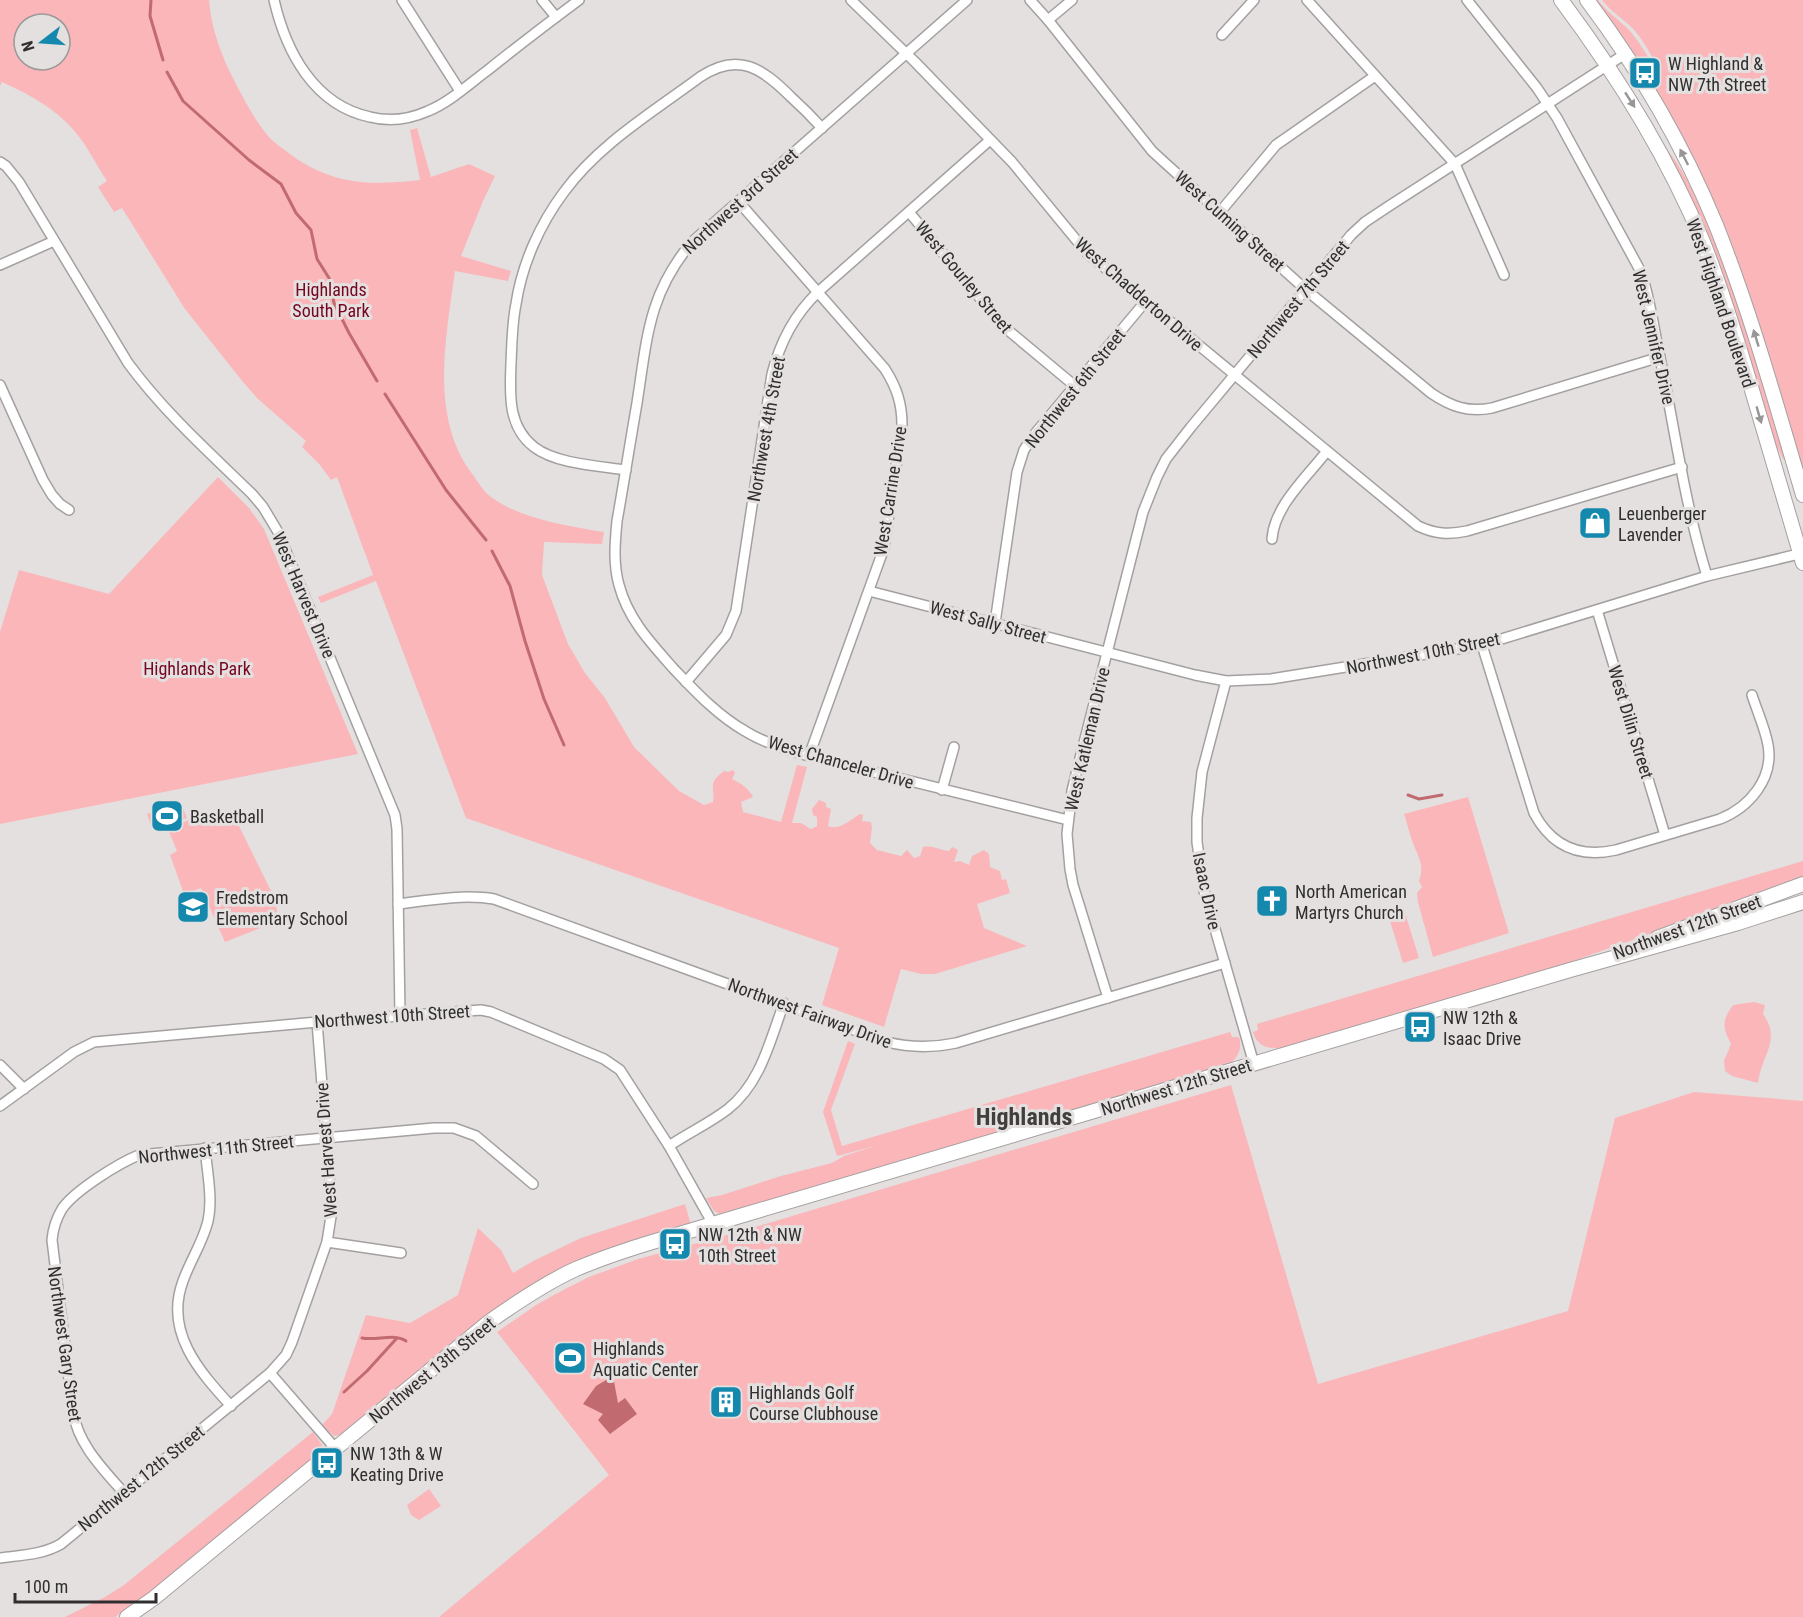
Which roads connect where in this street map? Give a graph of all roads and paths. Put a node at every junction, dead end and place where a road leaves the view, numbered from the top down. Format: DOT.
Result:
graph roads {
  1 [pos="274,0"];
  2 [pos="402,0"];
  3 [pos="542,0"];
  4 [pos="579,0"];
  5 [pos="851,0"];
  6 [pos="968,0"];
  7 [pos="1030,0"];
  8 [pos="1072,0"];
  9 [pos="1254,0"];
  10 [pos="1307,0"];
  11 [pos="1467,0"];
  12 [pos="1561,0"];
  13 [pos="1587,0"];
  14 [pos="556,17"];
  15 [pos="1048,20"];
  16 [pos="1222,35"];
  17 [pos="907,54"];
  18 [pos="1625,54"];
  19 [pos="1607,65"];
  20 [pos="1375,76"];
  21 [pos="460,91"];
  22 [pos="1548,104"];
  23 [pos="822,128"];
  24 [pos="990,140"];
  25 [pos="0,162"];
  26 [pos="1455,164"];
  27 [pos="738,201"];
  28 [pos="909,212"];
  29 [pos="1220,212"];
  30 [pos="54,240"];
  31 [pos="0,265"];
  32 [pos="1504,275"];
  33 [pos="1305,289"];
  34 [pos="818,292"];
  35 [pos="1145,302"];
  36 [pos="1660,357"];
  37 [pos="1235,375"];
  38 [pos="0,385"];
  39 [pos="1075,386"];
  40 [pos="1327,451"];
  41 [pos="1682,467"];
  42 [pos="626,470"];
  43 [pos="1803,495"];
  44 [pos="69,510"];
  45 [pos="1272,539"];
  46 [pos="1802,557"];
  47 [pos="1707,576"];
  48 [pos="869,591"];
  49 [pos="1597,610"];
  50 [pos="995,623"];
  51 [pos="1482,645"];
  52 [pos="1107,654"];
  53 [pos="1226,681"];
  54 [pos="686,682"];
  55 [pos="1752,695"];
  56 [pos="954,747"];
  57 [pos="809,756"];
  58 [pos="942,790"];
  59 [pos="1068,820"];
  60 [pos="1665,835"];
  61 [pos="1803,884"];
  62 [pos="1803,902"];
  63 [pos="398,904"];
  64 [pos="1224,963"];
  65 [pos="1570,970"];
  66 [pos="1108,998"];
  67 [pos="784,1003"];
  68 [pos="400,1015"];
  69 [pos="317,1022"];
  70 [pos="1254,1064"];
  71 [pos="0,1065"];
  72 [pos="24,1089"];
  73 [pos="0,1106"];
  74 [pos="326,1137"];
  75 [pos="669,1146"];
  76 [pos="205,1148"];
  77 [pos="533,1184"];
  78 [pos="57,1218"];
  79 [pos="713,1224"];
  80 [pos="327,1242"];
  81 [pos="401,1253"];
  82 [pos="270,1373"];
  83 [pos="231,1406"];
  84 [pos="335,1448"];
  85 [pos="123,1492"];
  86 [pos="0,1558"];
  87 [pos="127,1617"];
  1 -- 21 [label="street"];
  2 -- 21 [label="street"];
  3 -- 14 [label="street"];
  4 -- 14 [label="street"];
  5 -- 17 [label="street, West Chadderton Drive"];
  6 -- 17 [label="street, Northwest 3rd Street"];
  7 -- 15 [label="street, West Cuming Street"];
  8 -- 15 [label="street"];
  9 -- 16 [label="street"];
  10 -- 20 [label="street"];
  11 -- 22 [label="street, West Jennifer Drive"];
  12 -- 19 [label="main road, West Highland Boulevard"];
  13 -- 18 [label="main road, West Highland Boulevard"];
  14 -- 21 [label="street"];
  15 -- 29 [label="street, West Cuming Street"];
  17 -- 23 [label="street, Northwest 3rd Street"];
  17 -- 24 [label="street, West Chadderton Drive"];
  18 -- 19 [label="street, Northwest 7th Street"];
  43 -- 18 [label="main road, West Highland Boulevard, one-way"];
  19 -- 22 [label="street, Northwest 7th Street"];
  19 -- 46 [label="main road, West Highland Boulevard, one-way"];
  20 -- 26 [label="street"];
  20 -- 29 [label="street"];
  22 -- 26 [label="street, Northwest 7th Street"];
  22 -- 36 [label="street, West Jennifer Drive"];
  23 -- 27 [label="street, Northwest 3rd Street"];
  23 -- 42 [label="street"];
  24 -- 28 [label="street, Northwest 4th Street"];
  24 -- 35 [label="street, West Chadderton Drive"];
  25 -- 30 [label="street"];
  26 -- 32 [label="street"];
  26 -- 33 [label="street, Northwest 7th Street"];
  27 -- 34 [label="street, West Carrine Drive"];
  27 -- 42 [label="street, Northwest 3rd Street"];
  28 -- 34 [label="street, Northwest 4th Street"];
  28 -- 39 [label="street, West Gourley Street"];
  29 -- 33 [label="street, West Cuming Street"];
  30 -- 31 [label="street"];
  30 -- 63 [label="street, West Harvest Drive"];
  33 -- 36 [label="street, West Cuming Street"];
  33 -- 37 [label="street, Northwest 7th Street"];
  34 -- 48 [label="street, West Carrine Drive"];
  34 -- 54 [label="street, Northwest 4th Street"];
  35 -- 37 [label="street, West Chadderton Drive"];
  35 -- 39 [label="street, Northwest 6th Street"];
  36 -- 41 [label="street, West Jennifer Drive"];
  37 -- 40 [label="street, West Chadderton Drive"];
  37 -- 52 [label="street, Northwest 7th Street"];
  38 -- 44 [label="street"];
  39 -- 50 [label="street, Northwest 6th Street"];
  40 -- 41 [label="street, West Chadderton Drive"];
  40 -- 45 [label="street"];
  41 -- 47 [label="street, West Jennifer Drive"];
  42 -- 54 [label="street, West Chanceler Drive"];
  46 -- 47 [label="street, Northwest 10th Street"];
  47 -- 49 [label="street, Northwest 10th Street"];
  48 -- 50 [label="street, West Sally Street"];
  48 -- 57 [label="street, West Carrine Drive"];
  49 -- 51 [label="street, Northwest 10th Street"];
  49 -- 60 [label="street, West Dilin Street"];
  50 -- 52 [label="street, West Sally Street"];
  51 -- 53 [label="street, Northwest 10th Street"];
  51 -- 60 [label="street"];
  52 -- 53 [label="street, Northwest 10th Street"];
  52 -- 59 [label="street, West Katleman Drive"];
  53 -- 64 [label="street, Isaac Drive"];
  54 -- 57 [label="street, West Chanceler Drive"];
  55 -- 60 [label="street"];
  56 -- 58 [label="street"];
  57 -- 58 [label="street, West Chanceler Drive"];
  58 -- 59 [label="street, West Chanceler Drive"];
  59 -- 66 [label="street, West Katleman Drive"];
  61 -- 65 [label="main road, Northwest 12th Street"];
  62 -- 65 [label="main road, Northwest 12th Street"];
  63 -- 67 [label="street, Northwest Fairway Drive"];
  63 -- 68 [label="street, West Harvest Drive"];
  64 -- 66 [label="street, Northwest Fairway Drive"];
  64 -- 70 [label="street, Isaac Drive"];
  65 -- 70 [label="main road, Northwest 12th Street"];
  66 -- 67 [label="street, Northwest Fairway Drive"];
  67 -- 75 [label="street"];
  68 -- 69 [label="street, Northwest 10th Street"];
  68 -- 75 [label="street, Northwest 10th Street"];
  69 -- 72 [label="street, Northwest 10th Street"];
  69 -- 74 [label="street, West Harvest Drive"];
  70 -- 79 [label="main road, Northwest 12th Street"];
  71 -- 72 [label="street"];
  72 -- 73 [label="street, Northwest 10th Street"];
  74 -- 76 [label="street, Northwest 11th Street"];
  74 -- 77 [label="street, Northwest 11th Street"];
  74 -- 80 [label="street, West Harvest Drive"];
  75 -- 79 [label="street, Northwest 10th Street"];
  76 -- 78 [label="street, Northwest 11th Street"];
  76 -- 83 [label="street"];
  78 -- 85 [label="street, Northwest Gary Street"];
  79 -- 84 [label="main road, Northwest 13th Street"];
  80 -- 81 [label="street"];
  80 -- 82 [label="street, West Harvest Drive"];
  82 -- 83 [label="street, Northwest 12th Street"];
  82 -- 84 [label="street"];
  83 -- 85 [label="street, Northwest 12th Street"];
  84 -- 87 [label="main road, Northwest 13th Street"];
  85 -- 86 [label="street, Northwest 12th Street"];
}
